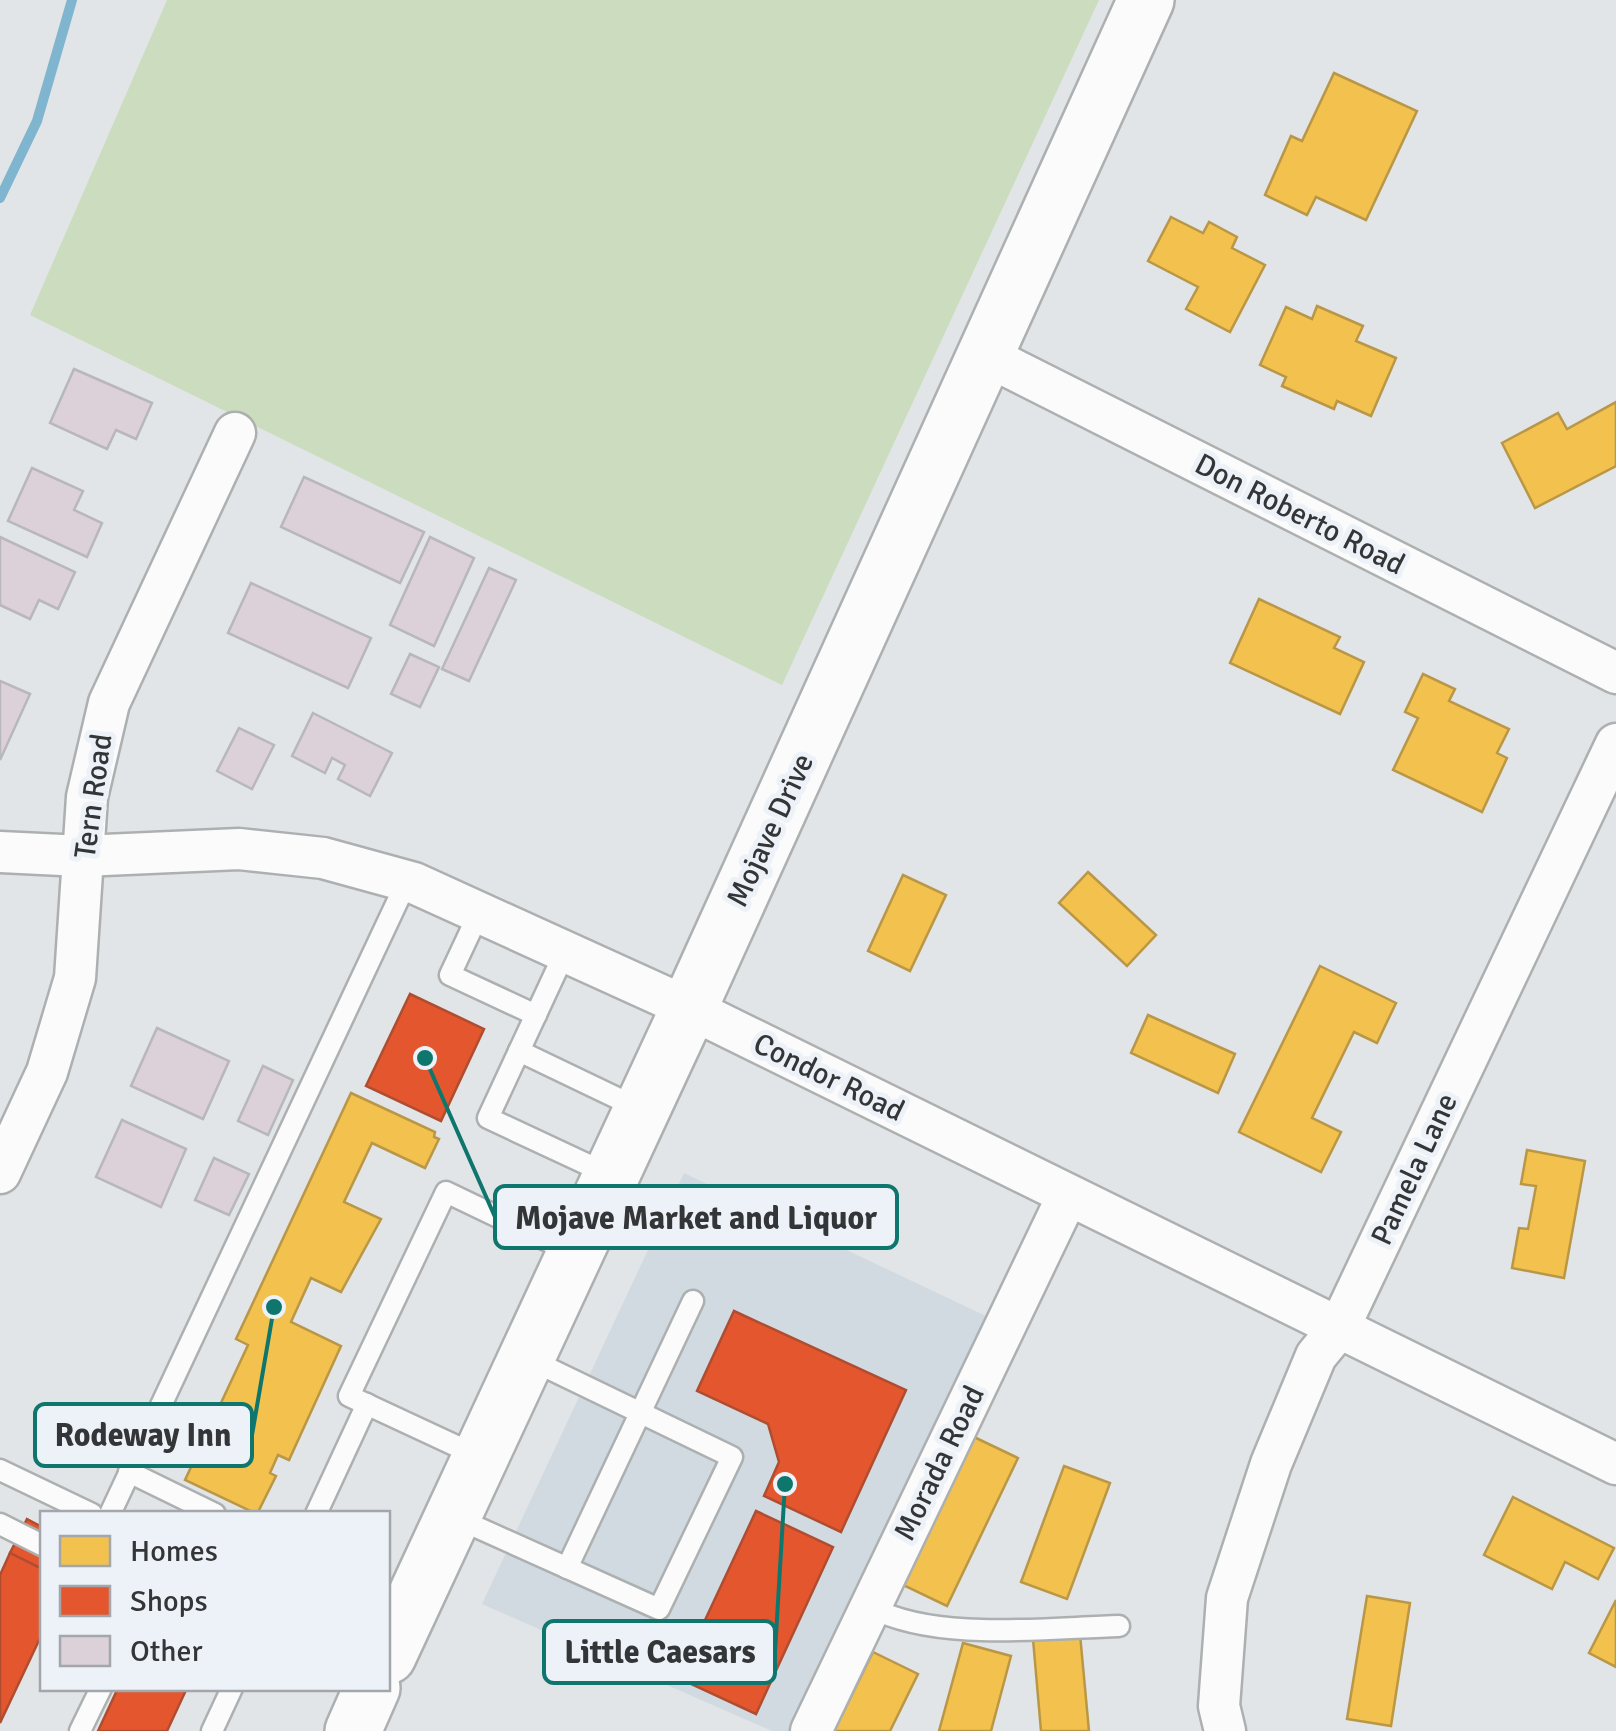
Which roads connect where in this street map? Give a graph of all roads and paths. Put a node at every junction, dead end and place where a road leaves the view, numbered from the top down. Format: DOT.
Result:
graph roads {
  1 [pos="1146,0"];
  2 [pos="984,354"];
  3 [pos="235,433"];
  4 [pos="1616,673"];
  5 [pos="1616,744"];
  6 [pos="0,852"];
  7 [pos="82,856"];
  8 [pos="407,881"];
  9 [pos="478,912"];
  10 [pos="566,952"];
  11 [pos="689,1008"];
  12 [pos="536,1015"];
  13 [pos="519,1051"];
  14 [pos="642,1110"];
  15 [pos="0,1173"];
  16 [pos="611,1176"];
  17 [pos="1068,1195"];
  18 [pos="575,1254"];
  19 [pos="693,1301"];
  20 [pos="1339,1328"];
  21 [pos="526,1358"];
  22 [pos="367,1404"];
  23 [pos="642,1414"];
  24 [pos="480,1457"];
  25 [pos="1616,1464"];
  26 [pos="0,1470"];
  27 [pos="129,1472"];
  28 [pos="86,1511"];
  29 [pos="111,1511"];
  30 [pos="209,1511"];
  31 [pos="317,1511"];
  32 [pos="452,1516"];
  33 [pos="0,1524"];
  34 [pos="40,1544"];
  35 [pos="567,1568"];
  36 [pos="870,1607"];
  37 [pos="1119,1626"];
  38 [pos="390,1649"];
  39 [pos="100,1691"];
  40 [pos="231,1691"];
  41 [pos="371,1691"];
  42 [pos="80,1731"];
  43 [pos="212,1731"];
  44 [pos="352,1731"];
  45 [pos="812,1731"];
  46 [pos="1225,1731"];
  1 -- 2 [label="main road, Mojave Drive"];
  2 -- 4 [label="street, Don Roberto Road"];
  2 -- 11 [label="main road, Mojave Drive"];
  3 -- 7 [label="street, Tern Road"];
  5 -- 20 [label="street, Pamela Lane"];
  6 -- 7 [label="street, Condor Road"];
  7 -- 8 [label="street, Condor Road"];
  7 -- 15 [label="street, Tern Road"];
  8 -- 9 [label="street, Condor Road"];
  8 -- 27 [label="lane"];
  9 -- 10 [label="street, Condor Road"];
  9 -- 12 [label="lane"];
  10 -- 11 [label="street, Condor Road"];
  10 -- 12 [label="lane"];
  11 -- 14 [label="main road, Mojave Drive"];
  11 -- 17 [label="street, Condor Road"];
  12 -- 13 [label="lane"];
  13 -- 14 [label="lane"];
  13 -- 16 [label="lane"];
  14 -- 16 [label="main road, Mojave Drive"];
  16 -- 18 [label="main road, Mojave Drive"];
  17 -- 20 [label="street, Condor Road"];
  17 -- 36 [label="street, Morada Road"];
  18 -- 21 [label="main road, Mojave Drive"];
  18 -- 22 [label="lane"];
  19 -- 23 [label="lane"];
  20 -- 25 [label="street, Condor Road"];
  20 -- 46 [label="street, Pamela Lane"];
  21 -- 23 [label="lane"];
  21 -- 24 [label="main road, Mojave Drive"];
  22 -- 24 [label="lane"];
  22 -- 31 [label="lane"];
  23 -- 35 [label="lane"];
  23 -- 35 [label="lane"];
  24 -- 32 [label="main road, Mojave Drive"];
  26 -- 28 [label="lane"];
  27 -- 29 [label="lane"];
  27 -- 30 [label="lane"];
  32 -- 35 [label="lane"];
  32 -- 38 [label="main road, Mojave Drive"];
  33 -- 34 [label="lane"];
  36 -- 37 [label="lane"];
  36 -- 45 [label="street, Morada Road"];
  39 -- 42 [label="lane"];
  40 -- 43 [label="lane"];
  41 -- 44 [label="main road, Mojave Drive"];
}
